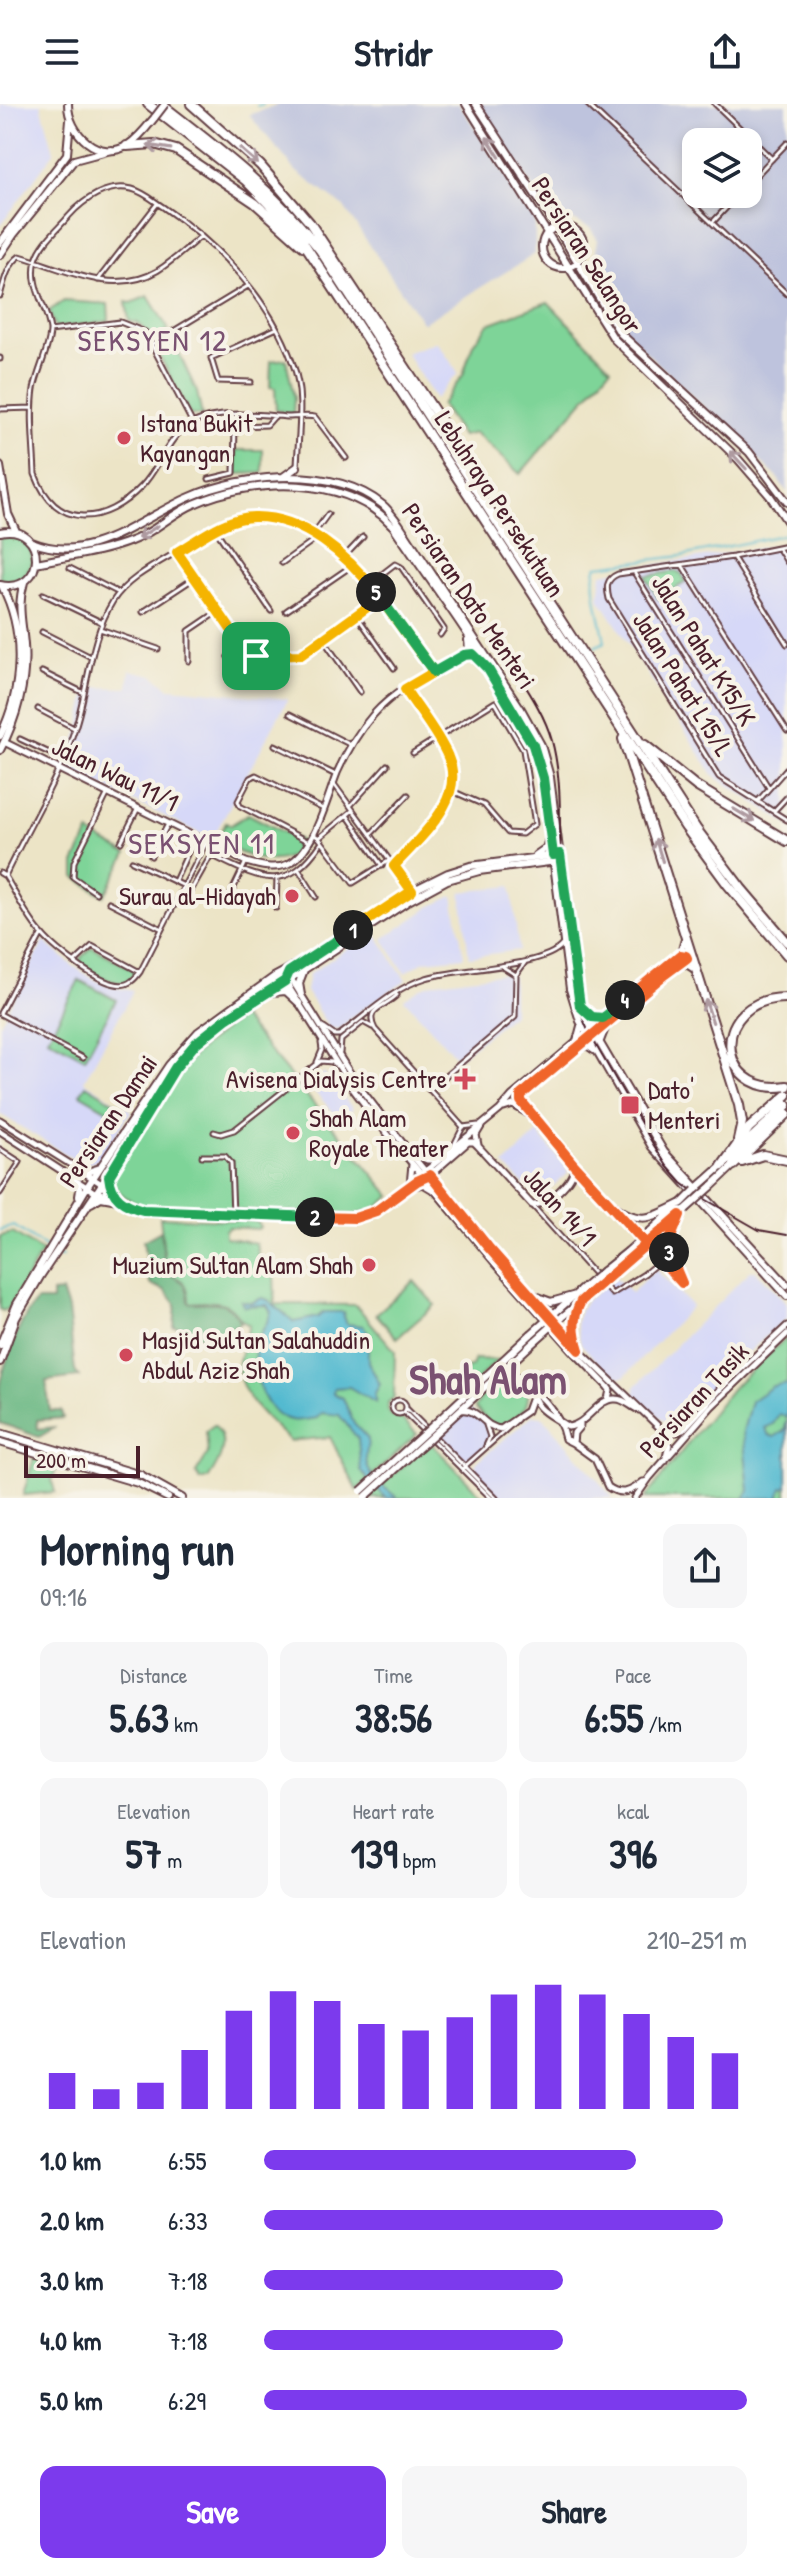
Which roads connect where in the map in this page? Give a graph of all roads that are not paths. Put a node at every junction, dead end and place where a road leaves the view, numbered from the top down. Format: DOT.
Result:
graph roads {
  1 [pos="68,104"];
  2 [pos="148,104"];
  3 [pos="163,104"];
  4 [pos="191,104"];
  5 [pos="466,104"];
  6 [pos="476,104"];
  7 [pos="587,104"];
  8 [pos="715,104"];
  9 [pos="70,120"];
  10 [pos="787,143"];
  11 [pos="127,146"];
  12 [pos="111,150"];
  13 [pos="772,159"];
  14 [pos="762,169"];
  15 [pos="157,203"];
  16 [pos="726,208"];
  17 [pos="712,223"];
  18 [pos="556,226"];
  19 [pos="304,229"];
  20 [pos="548,232"];
  21 [pos="201,236"];
  22 [pos="0,243"];
  23 [pos="331,251"];
  24 [pos="313,254"];
  25 [pos="0,255"];
  26 [pos="36,261"];
  27 [pos="578,262"];
  28 [pos="569,267"];
  29 [pos="98,280"];
  30 [pos="248,286"];
  31 [pos="787,294"];
  32 [pos="0,296"];
  33 [pos="276,328"];
  34 [pos="50,331"];
  35 [pos="152,344"];
  36 [pos="251,382"];
  37 [pos="32,408"];
  38 [pos="0,409"];
  39 [pos="275,416"];
  40 [pos="298,417"];
  41 [pos="192,422"];
  42 [pos="346,458"];
  43 [pos="0,466"];
  44 [pos="298,474"];
  45 [pos="209,479"];
  46 [pos="276,485"];
  47 [pos="323,490"];
  48 [pos="787,502"];
  49 [pos="328,514"];
  50 [pos="493,514"];
  51 [pos="787,521"];
  52 [pos="215,529"];
  53 [pos="16,531"];
  54 [pos="0,532"];
  55 [pos="314,533"];
  56 [pos="319,537"];
  57 [pos="363,537"];
  58 [pos="32,542"];
  59 [pos="787,546"];
  60 [pos="779,549"];
  61 [pos="177,552"];
  62 [pos="733,557"];
  63 [pos="342,559"];
  64 [pos="787,562"];
  65 [pos="36,563"];
  66 [pos="282,563"];
  67 [pos="682,565"];
  68 [pos="350,567"];
  69 [pos="70,568"];
  70 [pos="634,572"];
  71 [pos="195,578"];
  72 [pos="24,582"];
  73 [pos="369,584"];
  74 [pos="1,585"];
  75 [pos="119,593"];
  76 [pos="43,594"];
  77 [pos="380,598"];
  78 [pos="271,611"];
  79 [pos="286,611"];
  80 [pos="143,612"];
  81 [pos="218,612"];
  82 [pos="357,616"];
  83 [pos="102,623"];
  84 [pos="100,629"];
  85 [pos="463,629"];
  86 [pos="42,632"];
  87 [pos="440,635"];
  88 [pos="323,639"];
  89 [pos="477,644"];
  90 [pos="787,644"];
  91 [pos="243,647"];
  92 [pos="158,649"];
  93 [pos="464,655"];
  94 [pos="91,657"];
  95 [pos="228,657"];
  96 [pos="189,661"];
  97 [pos="394,668"];
  98 [pos="488,669"];
  99 [pos="42,672"];
  100 [pos="434,672"];
  101 [pos="405,689"];
  102 [pos="360,692"];
  103 [pos="84,693"];
  104 [pos="38,709"];
  105 [pos="290,714"];
  106 [pos="615,720"];
  107 [pos="75,728"];
  108 [pos="787,731"];
  109 [pos="636,737"];
  110 [pos="436,738"];
  111 [pos="2,739"];
  112 [pos="20,739"];
  113 [pos="275,745"];
  114 [pos="352,746"];
  115 [pos="0,750"];
  116 [pos="413,753"];
  117 [pos="62,759"];
  118 [pos="387,765"];
  119 [pos="58,768"];
  120 [pos="787,768"];
  121 [pos="336,775"];
  122 [pos="334,784"];
  123 [pos="769,788"];
  124 [pos="450,790"];
  125 [pos="108,793"];
  126 [pos="408,795"];
  127 [pos="787,797"];
  128 [pos="758,801"];
  129 [pos="138,808"];
  130 [pos="352,808"];
  131 [pos="323,809"];
  132 [pos="774,811"];
  133 [pos="347,815"];
  134 [pos="787,820"];
  135 [pos="169,823"];
  136 [pos="551,834"];
  137 [pos="371,835"];
  138 [pos="318,838"];
  139 [pos="787,841"];
  140 [pos="121,842"];
  141 [pos="309,842"];
  142 [pos="206,843"];
  143 [pos="189,850"];
  144 [pos="151,856"];
  145 [pos="557,858"];
  146 [pos="526,859"];
  147 [pos="390,860"];
  148 [pos="132,861"];
  149 [pos="246,862"];
  150 [pos="539,863"];
  151 [pos="382,866"];
  152 [pos="394,866"];
  153 [pos="242,870"];
  154 [pos="299,870"];
  155 [pos="0,873"];
  156 [pos="5,876"];
  157 [pos="277,878"];
  158 [pos="175,881"];
  159 [pos="184,886"];
  160 [pos="557,886"];
  161 [pos="412,891"];
  162 [pos="96,893"];
  163 [pos="189,894"];
  164 [pos="316,897"];
  165 [pos="109,902"];
  166 [pos="226,904"];
  167 [pos="276,908"];
  168 [pos="682,925"];
  169 [pos="162,929"];
  170 [pos="42,934"];
  171 [pos="564,937"];
  172 [pos="787,942"];
  173 [pos="550,954"];
  174 [pos="680,955"];
  175 [pos="787,955"];
  176 [pos="567,958"];
  177 [pos="529,959"];
  178 [pos="75,962"];
  179 [pos="684,963"];
  180 [pos="303,964"];
  181 [pos="499,967"];
  182 [pos="696,971"];
  183 [pos="140,972"];
  184 [pos="516,975"];
  185 [pos="287,978"];
  186 [pos="260,987"];
  187 [pos="398,993"];
  188 [pos="265,994"];
  189 [pos="301,995"];
  190 [pos="787,998"];
  191 [pos="299,1003"];
  192 [pos="581,1008"];
  193 [pos="0,1014"];
  194 [pos="605,1020"];
  195 [pos="581,1023"];
  196 [pos="317,1025"];
  197 [pos="375,1029"];
  198 [pos="590,1033"];
  199 [pos="579,1043"];
  200 [pos="600,1043"];
  201 [pos="83,1058"];
  202 [pos="601,1059"];
  203 [pos="343,1062"];
  204 [pos="315,1065"];
  205 [pos="343,1073"];
  206 [pos="787,1086"];
  207 [pos="429,1090"];
  208 [pos="787,1095"];
  209 [pos="787,1105"];
  210 [pos="500,1110"];
  211 [pos="531,1115"];
  212 [pos="787,1117"];
  213 [pos="0,1120"];
  214 [pos="486,1121"];
  215 [pos="479,1125"];
  216 [pos="463,1127"];
  217 [pos="0,1131"];
  218 [pos="214,1132"];
  219 [pos="738,1140"];
  220 [pos="478,1146"];
  221 [pos="453,1148"];
  222 [pos="0,1149"];
  223 [pos="411,1154"];
  224 [pos="202,1156"];
  225 [pos="787,1160"];
  226 [pos="411,1162"];
  227 [pos="440,1162"];
  228 [pos="101,1165"];
  229 [pos="574,1165"];
  230 [pos="734,1165"];
  231 [pos="722,1166"];
  232 [pos="78,1169"];
  233 [pos="110,1172"];
  234 [pos="426,1174"];
  235 [pos="73,1178"];
  236 [pos="93,1178"];
  237 [pos="709,1183"];
  238 [pos="102,1184"];
  239 [pos="410,1186"];
  240 [pos="87,1187"];
  241 [pos="1,1190"];
  242 [pos="443,1190"];
  243 [pos="96,1193"];
  244 [pos="107,1193"];
  245 [pos="443,1199"];
  246 [pos="118,1200"];
  247 [pos="604,1200"];
  248 [pos="77,1204"];
  249 [pos="532,1205"];
  250 [pos="87,1206"];
  251 [pos="684,1206"];
  252 [pos="233,1214"];
  253 [pos="680,1215"];
  254 [pos="648,1239"];
  255 [pos="659,1261"];
  256 [pos="606,1275"];
  257 [pos="682,1283"];
  258 [pos="787,1285"];
  259 [pos="530,1294"];
  260 [pos="787,1296"];
  261 [pos="578,1298"];
  262 [pos="13,1318"];
  263 [pos="787,1326"];
  264 [pos="787,1334"];
  265 [pos="0,1345"];
  266 [pos="579,1350"];
  267 [pos="758,1357"];
  268 [pos="0,1362"];
  269 [pos="503,1366"];
  270 [pos="531,1386"];
  271 [pos="532,1396"];
  272 [pos="608,1399"];
  273 [pos="461,1410"];
  274 [pos="406,1411"];
  275 [pos="527,1411"];
  276 [pos="640,1411"];
  277 [pos="543,1412"];
  278 [pos="585,1419"];
  279 [pos="517,1420"];
  280 [pos="559,1420"];
  281 [pos="484,1421"];
  282 [pos="442,1422"];
  283 [pos="662,1430"];
  284 [pos="0,1433"];
  285 [pos="0,1441"];
  286 [pos="573,1443"];
  287 [pos="483,1451"];
  288 [pos="665,1461"];
  289 [pos="463,1467"];
  290 [pos="650,1477"];
  291 [pos="615,1491"];
  292 [pos="363,1495"];
  293 [pos="168,1498"];
  294 [pos="182,1498"];
  295 [pos="354,1498"];
  296 [pos="494,1498"];
  297 [pos="619,1498"];
  298 [pos="635,1498"];
  1 -- 9 [label="main road"];
  2 -- 24 [label="highway, Lebuhraya Persekutuan"];
  3 -- 11 [label="main road, bridge"];
  3 -- 19 [label="highway, Lebuhraya Persekutuan"];
  4 -- 23 [label="highway, one-way"];
  20 -- 5 [label="main road, Persiaran Selangor, one-way"];
  6 -- 18 [label="main road, Persiaran Selangor"];
  7 -- 17 [label="street"];
  8 -- 13 [label="street"];
  9 -- 12 [label="main road"];
  9 -- 22 [label="main road"];
  10 -- 13 [label="street"];
  11 -- 12 [label="main road"];
  24 -- 11 [label="highway, one-way"];
  12 -- 25 [label="main road"];
  13 -- 14 [label="street"];
  15 -- 21 [label="street"];
  15 -- 26 [label="street"];
  15 -- 29 [label="street"];
  16 -- 17 [label="street"];
  17 -- 31 [label="street"];
  18 -- 20 [label="main road"];
  18 -- 27 [label="main road, Persiaran Selangor"];
  18 -- 27 [label="main road"];
  19 -- 23 [label="highway"];
  19 -- 50 [label="highway, Lebuhraya Persekutuan"];
  20 -- 28 [label="main road, Persiaran Selangor"];
  20 -- 28 [label="main road"];
  21 -- 29 [label="street"];
  21 -- 30 [label="street"];
  23 -- 50 [label="highway"];
  24 -- 106 [label="highway, Lebuhraya Persekutuan"];
  26 -- 29 [label="street"];
  26 -- 32 [label="street"];
  26 -- 34 [label="street"];
  27 -- 28 [label="main road"];
  27 -- 48 [label="main road, Persiaran Selangor"];
  51 -- 28 [label="main road, Persiaran Selangor, one-way"];
  30 -- 33 [label="street"];
  30 -- 35 [label="street"];
  33 -- 36 [label="street"];
  33 -- 40 [label="street"];
  34 -- 35 [label="street"];
  34 -- 37 [label="street"];
  35 -- 41 [label="street"];
  37 -- 38 [label="street"];
  37 -- 41 [label="street"];
  39 -- 40 [label="street"];
  39 -- 41 [label="street"];
  39 -- 45 [label="street"];
  40 -- 42 [label="street"];
  40 -- 44 [label="street"];
  43 -- 53 [label="main road"];
  44 -- 46 [label="main road"];
  44 -- 47 [label="main road"];
  44 -- 58 [label="main road, Persiaran Dato Menteri"];
  44 -- 89 [label="main road, Persiaran Dato Menteri"];
  46 -- 47 [label="main road, Persiaran Dato Menteri"];
  46 -- 65 [label="main road, Persiaran Dato Menteri, one-way"];
  47 -- 85 [label="main road, Persiaran Dato Menteri"];
  49 -- 55 [label="street"];
  50 -- 109 [label="highway, Lebuhraya Persekutuan"];
  52 -- 55 [label="street"];
  52 -- 61 [label="street"];
  52 -- 78 [label="street"];
  53 -- 54 [label="main road"];
  53 -- 58 [label="main road"];
  55 -- 56 [label="street"];
  56 -- 63 [label="street"];
  56 -- 66 [label="street"];
  57 -- 63 [label="street"];
  58 -- 65 [label="main road"];
  59 -- 60 [label="street"];
  60 -- 62 [label="street"];
  60 -- 64 [label="street"];
  61 -- 71 [label="street"];
  61 -- 75 [label="street"];
  62 -- 67 [label="street"];
  62 -- 90 [label="street"];
  63 -- 68 [label="street"];
  65 -- 72 [label="main road"];
  67 -- 70 [label="street"];
  67 -- 108 [label="street"];
  68 -- 73 [label="street"];
  68 -- 79 [label="street"];
  69 -- 75 [label="street"];
  70 -- 123 [label="street, Jalan Pahat K15/K"];
  70 -- 128 [label="street, Jalan Pahat L15/L"];
  71 -- 80 [label="street"];
  71 -- 81 [label="street"];
  72 -- 74 [label="main road"];
  72 -- 111 [label="main road"];
  73 -- 77 [label="street"];
  73 -- 87 [label="street"];
  74 -- 111 [label="main road"];
  75 -- 83 [label="street"];
  76 -- 83 [label="street"];
  77 -- 82 [label="street"];
  77 -- 100 [label="street"];
  81 -- 91 [label="street"];
  81 -- 96 [label="street"];
  82 -- 88 [label="street"];
  82 -- 97 [label="street"];
  83 -- 84 [label="street"];
  84 -- 92 [label="street"];
  84 -- 94 [label="street"];
  85 -- 89 [label="main road, Persiaran Dato Menteri"];
  85 -- 93 [label="main road"];
  86 -- 94 [label="street"];
  88 -- 91 [label="street"];
  88 -- 102 [label="street"];
  89 -- 93 [label="main road, Jalan Wau 11/1"];
  89 -- 98 [label="main road, Persiaran Dato Menteri"];
  89 -- 145 [label="main road, Persiaran Dato Menteri"];
  91 -- 95 [label="street"];
  93 -- 98 [label="main road"];
  93 -- 100 [label="main road, Jalan Wau 11/1"];
  94 -- 103 [label="street"];
  98 -- 136 [label="main road, Persiaran Dato Menteri"];
  99 -- 103 [label="street"];
  100 -- 101 [label="main road, Jalan Wau 11/1"];
  101 -- 110 [label="street"];
  101 -- 114 [label="main road, Jalan Wau 11/1"];
  103 -- 107 [label="street"];
  104 -- 107 [label="street"];
  105 -- 114 [label="street"];
  168 -- 106 [label="highway, one-way"];
  106 -- 175 [label="highway, Lebuhraya Persekutuan"];
  107 -- 117 [label="street"];
  109 -- 139 [label="highway, one-way"];
  109 -- 172 [label="highway, Lebuhraya Persekutuan"];
  110 -- 116 [label="street"];
  110 -- 124 [label="street"];
  110 -- 124 [label="street"];
  111 -- 115 [label="main road"];
  111 -- 119 [label="main road, Jalan Wau 11/1"];
  112 -- 117 [label="street"];
  113 -- 121 [label="street"];
  114 -- 121 [label="main road, Jalan Wau 11/1"];
  117 -- 119 [label="street"];
  118 -- 130 [label="street"];
  119 -- 125 [label="main road, Jalan Wau 11/1"];
  119 -- 156 [label="street"];
  120 -- 123 [label="street"];
  121 -- 122 [label="main road, Jalan Wau 11/1"];
  122 -- 130 [label="street"];
  122 -- 131 [label="main road, Jalan Wau 11/1"];
  123 -- 128 [label="street"];
  124 -- 152 [label="street"];
  125 -- 129 [label="main road, Jalan Wau 11/1"];
  125 -- 162 [label="street"];
  126 -- 137 [label="street"];
  127 -- 132 [label="street"];
  128 -- 132 [label="street"];
  129 -- 135 [label="main road, Jalan Wau 11/1"];
  129 -- 140 [label="street"];
  130 -- 133 [label="street"];
  130 -- 137 [label="street"];
  131 -- 138 [label="main road, Jalan Wau 11/1"];
  131 -- 141 [label="street"];
  132 -- 134 [label="street"];
  133 -- 138 [label="street"];
  133 -- 151 [label="street"];
  135 -- 142 [label="main road, Jalan Wau 11/1"];
  135 -- 144 [label="street"];
  136 -- 145 [label="main road, Persiaran Dato Menteri"];
  136 -- 146 [label="main road"];
  137 -- 147 [label="street"];
  138 -- 141 [label="main road, Jalan Wau 11/1"];
  138 -- 151 [label="street"];
  138 -- 154 [label="street"];
  141 -- 149 [label="main road, Jalan Wau 11/1"];
  142 -- 149 [label="main road, Jalan Wau 11/1"];
  142 -- 159 [label="street"];
  143 -- 158 [label="street"];
  145 -- 146 [label="main road, Persiaran Damai"];
  145 -- 150 [label="main road, Persiaran Damai"];
  145 -- 160 [label="main road, Persiaran Dato Menteri"];
  145 -- 192 [label="main road, Persiaran Dato Menteri"];
  146 -- 161 [label="main road, Persiaran Damai"];
  147 -- 151 [label="street"];
  147 -- 152 [label="street"];
  148 -- 158 [label="street"];
  149 -- 153 [label="street"];
  150 -- 160 [label="main road"];
  150 -- 180 [label="main road, Persiaran Damai"];
  152 -- 161 [label="street"];
  153 -- 157 [label="street"];
  153 -- 163 [label="street"];
  153 -- 166 [label="street"];
  154 -- 157 [label="street"];
  154 -- 164 [label="street"];
  155 -- 156 [label="street"];
  156 -- 170 [label="street"];
  157 -- 167 [label="street"];
  158 -- 159 [label="street"];
  159 -- 169 [label="street"];
  160 -- 171 [label="main road, Persiaran Dato Menteri"];
  161 -- 180 [label="main road, Persiaran Damai"];
  165 -- 169 [label="street"];
  168 -- 174 [label="main road"];
  168 -- 182 [label="highway"];
  169 -- 183 [label="street"];
  170 -- 178 [label="street"];
  170 -- 193 [label="street"];
  171 -- 173 [label="street"];
  171 -- 176 [label="main road, Persiaran Dato Menteri"];
  173 -- 176 [label="street"];
  173 -- 177 [label="street"];
  174 -- 179 [label="main road"];
  174 -- 194 [label="main road"];
  176 -- 195 [label="main road, Persiaran Dato Menteri"];
  177 -- 181 [label="street"];
  177 -- 184 [label="street"];
  178 -- 183 [label="street"];
  178 -- 183 [label="street"];
  179 -- 182 [label="main road"];
  179 -- 194 [label="main road"];
  180 -- 185 [label="main road, Persiaran Damai"];
  180 -- 186 [label="main road, Persiaran Damai"];
  180 -- 189 [label="main road"];
  181 -- 184 [label="street"];
  181 -- 187 [label="street"];
  219 -- 182 [label="highway, one-way"];
  184 -- 207 [label="street"];
  185 -- 186 [label="main road"];
  185 -- 188 [label="main road, Persiaran Damai"];
  185 -- 189 [label="main road"];
  185 -- 191 [label="main road"];
  186 -- 228 [label="main road, Persiaran Damai"];
  187 -- 196 [label="street"];
  187 -- 197 [label="street"];
  188 -- 191 [label="main road"];
  188 -- 233 [label="main road, Persiaran Damai"];
  189 -- 196 [label="main road"];
  190 -- 206 [label="highway"];
  191 -- 196 [label="main road"];
  192 -- 194 [label="main road"];
  192 -- 198 [label="main road, Persiaran Dato Menteri"];
  193 -- 201 [label="street"];
  194 -- 198 [label="main road"];
  194 -- 200 [label="main road"];
  195 -- 198 [label="main road, Persiaran Dato Menteri"];
  195 -- 199 [label="main road"];
  196 -- 203 [label="main road"];
  196 -- 204 [label="street"];
  196 -- 205 [label="main road"];
  197 -- 203 [label="street"];
  197 -- 207 [label="street"];
  198 -- 199 [label="main road"];
  198 -- 200 [label="main road, Persiaran Dato Menteri"];
  198 -- 202 [label="main road, Persiaran Dato Menteri"];
  199 -- 202 [label="main road"];
  199 -- 210 [label="main road"];
  199 -- 211 [label="main road"];
  200 -- 258 [label="main road, Persiaran Dato Menteri, bridge"];
  202 -- 260 [label="main road, Persiaran Dato Menteri"];
  203 -- 223 [label="main road"];
  204 -- 205 [label="street"];
  204 -- 218 [label="street"];
  205 -- 226 [label="main road"];
  207 -- 216 [label="street"];
  208 -- 219 [label="highway"];
  209 -- 231 [label="highway"];
  210 -- 211 [label="main road"];
  210 -- 214 [label="main road"];
  211 -- 229 [label="main road"];
  212 -- 230 [label="highway"];
  213 -- 232 [label="main road"];
  214 -- 215 [label="main road"];
  214 -- 220 [label="main road"];
  215 -- 216 [label="street"];
  215 -- 221 [label="main road"];
  216 -- 221 [label="street"];
  217 -- 235 [label="main road"];
  219 -- 231 [label="highway"];
  220 -- 227 [label="main road"];
  220 -- 249 [label="main road, Jalan 14/1"];
  221 -- 227 [label="main road"];
  222 -- 241 [label="street"];
  223 -- 227 [label="main road"];
  223 -- 234 [label="main road"];
  224 -- 252 [label="street"];
  225 -- 230 [label="highway"];
  226 -- 234 [label="main road"];
  226 -- 239 [label="main road"];
  227 -- 234 [label="main road"];
  227 -- 242 [label="main road"];
  228 -- 232 [label="main road"];
  228 -- 236 [label="main road, Persiaran Damai"];
  229 -- 247 [label="main road"];
  229 -- 249 [label="main road"];
  230 -- 237 [label="main road"];
  231 -- 237 [label="main road"];
  232 -- 236 [label="main road"];
  233 -- 238 [label="main road, Persiaran Damai"];
  233 -- 246 [label="main road"];
  234 -- 239 [label="main road"];
  234 -- 242 [label="main road"];
  234 -- 245 [label="main road"];
  235 -- 240 [label="main road"];
  235 -- 248 [label="main road"];
  236 -- 238 [label="main road"];
  236 -- 240 [label="main road, Persiaran Damai"];
  237 -- 251 [label="main road, bridge"];
  238 -- 243 [label="main road, Persiaran Damai"];
  238 -- 244 [label="main road"];
  239 -- 245 [label="main road"];
  239 -- 252 [label="main road"];
  240 -- 243 [label="main road"];
  240 -- 248 [label="main road, Persiaran Damai"];
  242 -- 259 [label="main road"];
  243 -- 244 [label="main road"];
  243 -- 250 [label="main road, Persiaran Damai"];
  244 -- 246 [label="main road"];
  245 -- 272 [label="main road"];
  246 -- 250 [label="main road"];
  246 -- 252 [label="main road"];
  247 -- 251 [label="main road"];
  247 -- 255 [label="main road"];
  248 -- 262 [label="main road, Persiaran Damai"];
  249 -- 255 [label="street, Jalan 14/1"];
  250 -- 262 [label="main road, Persiaran Damai"];
  251 -- 253 [label="main road"];
  251 -- 254 [label="main road"];
  253 -- 254 [label="main road"];
  253 -- 257 [label="main road"];
  254 -- 256 [label="main road, bridge"];
  255 -- 257 [label="main road"];
  256 -- 261 [label="main road, bridge"];
  256 -- 261 [label="main road, bridge"];
  259 -- 261 [label="main road"];
  259 -- 266 [label="main road"];
  261 -- 266 [label="main road"];
  261 -- 269 [label="main road, bridge"];
  262 -- 265 [label="main road, Persiaran Damai"];
  262 -- 268 [label="main road, Persiaran Damai"];
  263 -- 267 [label="main road, Persiaran Tasik"];
  264 -- 267 [label="main road, Persiaran Tasik"];
  266 -- 276 [label="main road"];
  267 -- 283 [label="main road, Persiaran Tasik"];
  267 -- 288 [label="main road, Persiaran Tasik"];
  269 -- 270 [label="main road"];
  269 -- 273 [label="main road"];
  269 -- 282 [label="main road"];
  270 -- 271 [label="main road"];
  270 -- 280 [label="main road"];
  271 -- 275 [label="main road"];
  271 -- 277 [label="main road"];
  272 -- 276 [label="main road"];
  272 -- 278 [label="main road"];
  273 -- 281 [label="main road"];
  273 -- 282 [label="main road"];
  274 -- 289 [label="street"];
  275 -- 277 [label="main road"];
  275 -- 279 [label="main road"];
  276 -- 283 [label="main road"];
  277 -- 280 [label="main road"];
  278 -- 280 [label="main road"];
  278 -- 286 [label="main road"];
  279 -- 281 [label="main road"];
  279 -- 287 [label="street"];
  280 -- 286 [label="main road"];
  281 -- 287 [label="street"];
  282 -- 292 [label="main road, bridge"];
  283 -- 288 [label="main road"];
  284 -- 294 [label="main road"];
  285 -- 293 [label="main road"];
  286 -- 291 [label="main road"];
  287 -- 289 [label="street"];
  288 -- 290 [label="main road, Persiaran Tasik"];
  289 -- 296 [label="street"];
  290 -- 291 [label="main road"];
  290 -- 298 [label="main road, Persiaran Tasik"];
  291 -- 297 [label="main road"];
  292 -- 295 [label="main road"];
}
